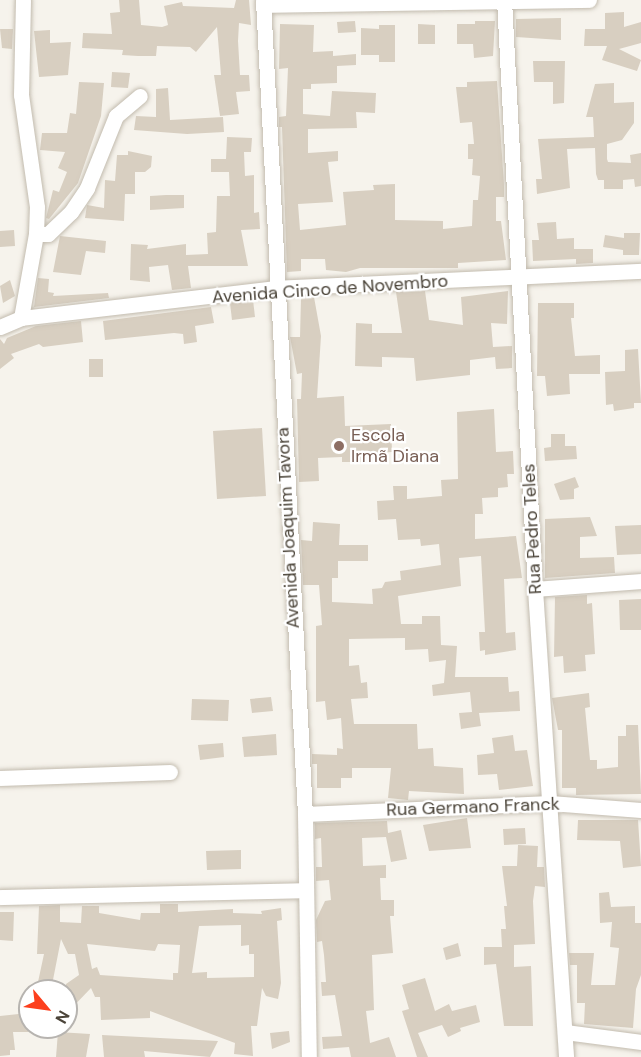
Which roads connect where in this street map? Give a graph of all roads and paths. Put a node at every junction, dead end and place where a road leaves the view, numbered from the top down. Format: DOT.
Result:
graph roads {
  1 [pos="23,0"];
  2 [pos="589,0"];
  3 [pos="504,2"];
  4 [pos="263,3"];
  5 [pos="140,96"];
  6 [pos="36,234"];
  7 [pos="641,271"];
  8 [pos="520,278"];
  9 [pos="275,288"];
  10 [pos="7,321"];
  11 [pos="641,581"];
  12 [pos="535,589"];
  13 [pos="170,772"];
  14 [pos="0,778"];
  15 [pos="550,803"];
  16 [pos="641,810"];
  17 [pos="304,814"];
  18 [pos="304,890"];
  19 [pos="0,897"];
  20 [pos="565,1032"];
  21 [pos="641,1042"];
  22 [pos="309,1057"];
  23 [pos="566,1057"];
  1 -- 6 [label="street"];
  2 -- 3 [label="street"];
  3 -- 4 [label="street"];
  3 -- 8 [label="street, Rua Pedro Teles"];
  4 -- 9 [label="street, Avenida Joaquim Tavora"];
  5 -- 6 [label="street"];
  6 -- 10 [label="street"];
  7 -- 8 [label="street, Avenida Cinco de Novembro"];
  8 -- 9 [label="street, Avenida Cinco de Novembro"];
  8 -- 12 [label="street, Rua Pedro Teles"];
  9 -- 10 [label="street, Avenida Cinco de Novembro"];
  9 -- 17 [label="street, Avenida Joaquim Tavora"];
  11 -- 12 [label="street"];
  12 -- 15 [label="street, Rua Pedro Teles"];
  13 -- 14 [label="street"];
  15 -- 16 [label="street, Rua Germano Franck"];
  15 -- 17 [label="street, Rua Germano Franck"];
  15 -- 20 [label="street, Rua Pedro Teles"];
  17 -- 18 [label="street, Avenida Joaquim Tavora"];
  18 -- 19 [label="street"];
  18 -- 22 [label="street, Avenida Joaquim Tavora"];
  20 -- 21 [label="street"];
  20 -- 23 [label="street, Rua Pedro Teles"];
}
